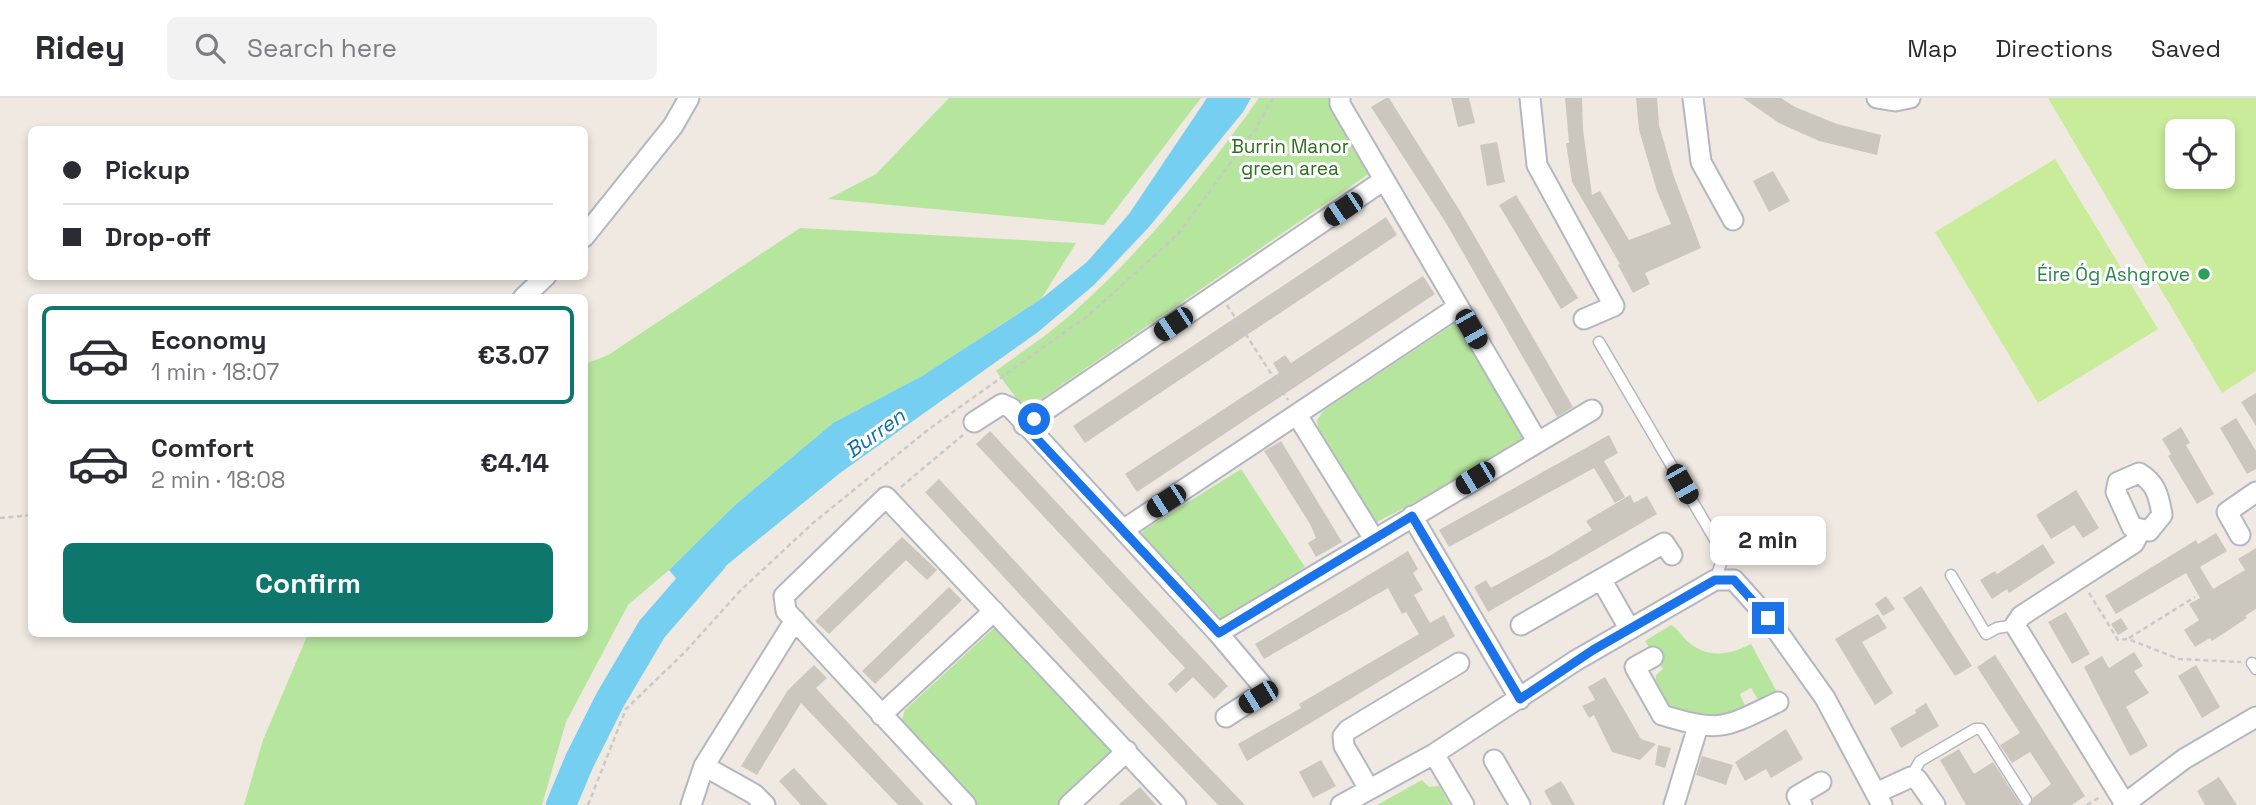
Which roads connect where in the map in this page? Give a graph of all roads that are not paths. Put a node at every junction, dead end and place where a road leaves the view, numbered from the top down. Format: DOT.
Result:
graph roads {
  1 [pos="689,98"];
  2 [pos="1340,98"];
  3 [pos="1530,98"];
  4 [pos="1693,98"];
  5 [pos="1877,98"];
  6 [pos="1910,98"];
  7 [pos="1384,180"];
  8 [pos="1733,220"];
  9 [pos="588,232"];
  10 [pos="542,280"];
  11 [pos="527,294"];
  12 [pos="1458,307"];
  13 [pos="1584,319"];
  14 [pos="1599,342"];
  15 [pos="1592,410"];
  16 [pos="1297,415"];
  17 [pos="974,422"];
  18 [pos="1024,425"];
  19 [pos="1537,441"];
  20 [pos="2256,492"];
  21 [pos="1412,516"];
  22 [pos="1122,530"];
  23 [pos="2140,531"];
  24 [pos="2240,535"];
  25 [pos="1374,539"];
  26 [pos="1672,555"];
  27 [pos="1951,575"];
  28 [pos="1601,579"];
  29 [pos="1715,580"];
  30 [pos="994,611"];
  31 [pos="795,620"];
  32 [pos="1521,625"];
  33 [pos="2015,625"];
  34 [pos="1629,628"];
  35 [pos="1219,633"];
  36 [pos="1653,657"];
  37 [pos="1459,663"];
  38 [pos="1520,699"];
  39 [pos="1778,702"];
  40 [pos="881,715"];
  41 [pos="1226,717"];
  42 [pos="2256,717"];
  43 [pos="1698,726"];
  44 [pos="1127,751"];
  45 [pos="1434,754"];
  46 [pos="1494,760"];
  47 [pos="704,766"];
  48 [pos="1911,777"];
  49 [pos="1821,782"];
  50 [pos="1369,789"];
  51 [pos="1879,799"];
  52 [pos="2026,800"];
  53 [pos="2124,804"];
  54 [pos="691,805"];
  55 [pos="765,805"];
  56 [pos="966,805"];
  57 [pos="1069,805"];
  58 [pos="1176,805"];
  59 [pos="1341,805"];
  60 [pos="1464,805"];
  61 [pos="1520,805"];
  62 [pos="1674,805"];
  63 [pos="1802,805"];
  64 [pos="1935,805"];
  1 -- 9 [label="street"];
  2 -- 7 [label="street"];
  3 -- 13 [label="street"];
  4 -- 8 [label="street"];
  5 -- 6 [label="street"];
  7 -- 12 [label="street"];
  7 -- 18 [label="street"];
  10 -- 11 [label="street"];
  12 -- 16 [label="street"];
  12 -- 19 [label="street"];
  14 -- 29 [label="lane"];
  15 -- 19 [label="street"];
  16 -- 22 [label="street"];
  16 -- 25 [label="street"];
  17 -- 18 [label="street"];
  18 -- 22 [label="street"];
  19 -- 21 [label="street"];
  20 -- 24 [label="street"];
  21 -- 25 [label="street"];
  21 -- 38 [label="street"];
  22 -- 35 [label="street"];
  23 -- 33 [label="street"];
  25 -- 35 [label="street"];
  26 -- 28 [label="street"];
  27 -- 33 [label="lane"];
  28 -- 32 [label="street"];
  28 -- 34 [label="street"];
  29 -- 34 [label="street"];
  29 -- 51 [label="street"];
  30 -- 31 [label="street"];
  30 -- 40 [label="street"];
  30 -- 44 [label="street"];
  31 -- 40 [label="street"];
  31 -- 47 [label="street"];
  33 -- 53 [label="street"];
  34 -- 38 [label="street"];
  35 -- 41 [label="street"];
  36 -- 43 [label="street"];
  37 -- 50 [label="street"];
  38 -- 45 [label="street"];
  39 -- 43 [label="street"];
  40 -- 56 [label="street"];
  42 -- 53 [label="street"];
  43 -- 62 [label="street"];
  44 -- 57 [label="street"];
  44 -- 58 [label="street"];
  45 -- 50 [label="street"];
  45 -- 60 [label="street"];
  46 -- 61 [label="street"];
  47 -- 54 [label="street"];
  47 -- 55 [label="street"];
  48 -- 51 [label="street"];
  48 -- 52 [label="lane"];
  48 -- 64 [label="street"];
  49 -- 63 [label="street"];
  50 -- 59 [label="street"];
}
